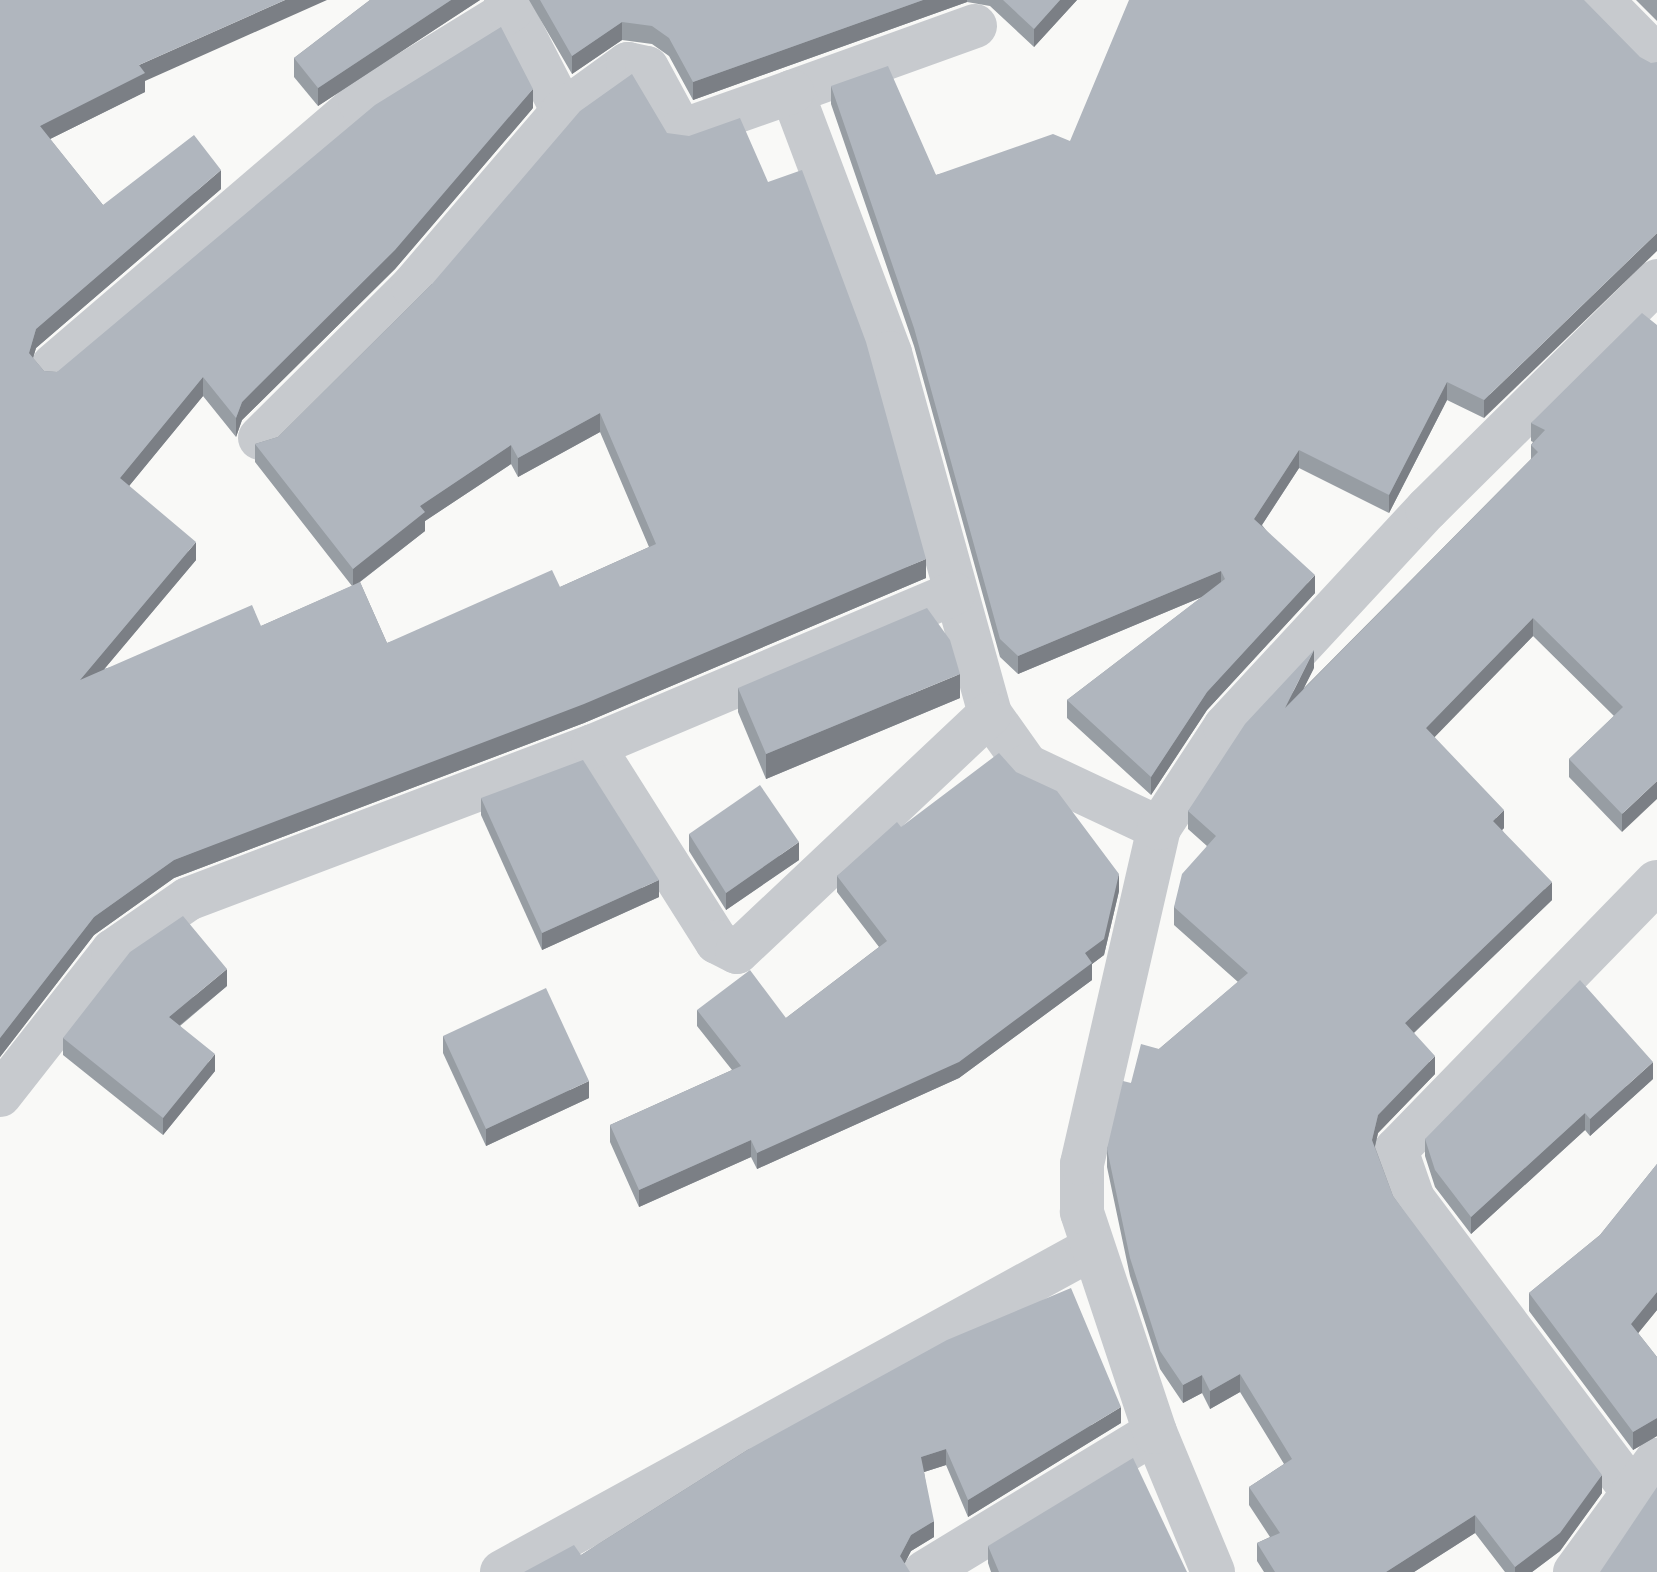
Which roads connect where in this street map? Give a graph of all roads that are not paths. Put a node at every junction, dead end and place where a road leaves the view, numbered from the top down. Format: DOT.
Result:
graph roads {
  1 [pos="1601,0"];
  2 [pos="509,5"];
  3 [pos="975,26"];
  4 [pos="1657,57"];
  5 [pos="792,92"];
  6 [pos="563,111"];
  7 [pos="1657,281"];
  8 [pos="53,366"];
  9 [pos="260,438"];
  10 [pos="953,594"];
  11 [pos="990,714"];
  12 [pos="593,746"];
  13 [pos="1159,828"];
  14 [pos="1657,882"];
  15 [pos="0,1095"];
  16 [pos="1089,1250"];
  17 [pos="1155,1432"];
  18 [pos="1645,1476"];
  19 [pos="502,1572"];
  20 [pos="925,1572"];
  21 [pos="1213,1572"];
  22 [pos="1575,1572"];
  1 -- 4 [label="street"];
  2 -- 6 [label="street"];
  2 -- 8 [label="street"];
  3 -- 5 [label="street"];
  5 -- 6 [label="street"];
  5 -- 10 [label="street"];
  6 -- 9 [label="street"];
  7 -- 13 [label="street"];
  10 -- 11 [label="street"];
  10 -- 12 [label="street"];
  11 -- 12 [label="street"];
  11 -- 13 [label="street"];
  12 -- 15 [label="street"];
  13 -- 16 [label="street"];
  14 -- 18 [label="street"];
  16 -- 17 [label="street"];
  16 -- 19 [label="street"];
  17 -- 20 [label="street"];
  17 -- 21 [label="street"];
  18 -- 22 [label="street"];
}
